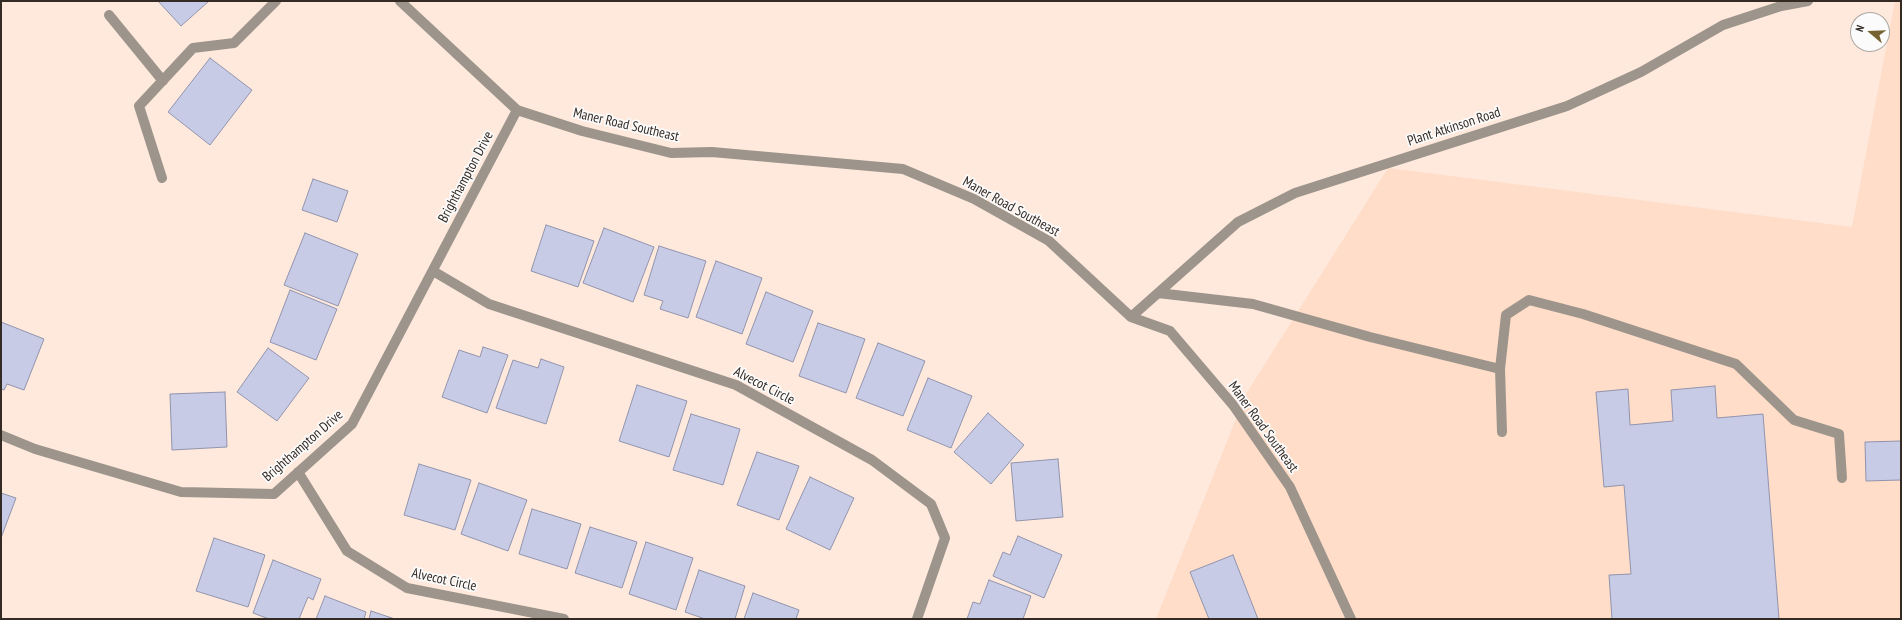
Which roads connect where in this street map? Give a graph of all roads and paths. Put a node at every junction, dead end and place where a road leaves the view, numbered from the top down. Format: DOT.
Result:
graph roads {
  1 [pos="276,1"];
  2 [pos="400,1"];
  3 [pos="1808,1"];
  4 [pos="109,16"];
  5 [pos="163,81"];
  6 [pos="517,110"];
  7 [pos="162,178"];
  8 [pos="433,271"];
  9 [pos="1158,293"];
  10 [pos="1131,317"];
  11 [pos="1500,368"];
  12 [pos="1502,432"];
  13 [pos="1,436"];
  14 [pos="298,472"];
  15 [pos="1842,478"];
  16 [pos="564,619"];
  17 [pos="917,619"];
  18 [pos="1351,619"];
  1 -- 5 [label="street"];
  2 -- 6 [label="street, Maner Road Southeast"];
  3 -- 9 [label="street, Plant Atkinson Road"];
  4 -- 5 [label="street"];
  5 -- 7 [label="street"];
  6 -- 8 [label="street, Brighthampton Drive"];
  6 -- 10 [label="street, Maner Road Southeast"];
  8 -- 14 [label="street, Brighthampton Drive"];
  8 -- 17 [label="street, Alvecot Circle"];
  9 -- 10 [label="street, Plant Atkinson Road"];
  9 -- 11 [label="street"];
  10 -- 18 [label="street, Maner Road Southeast"];
  11 -- 12 [label="street"];
  11 -- 15 [label="street"];
  13 -- 14 [label="street, Brighthampton Drive"];
  14 -- 16 [label="street, Alvecot Circle"];
}
